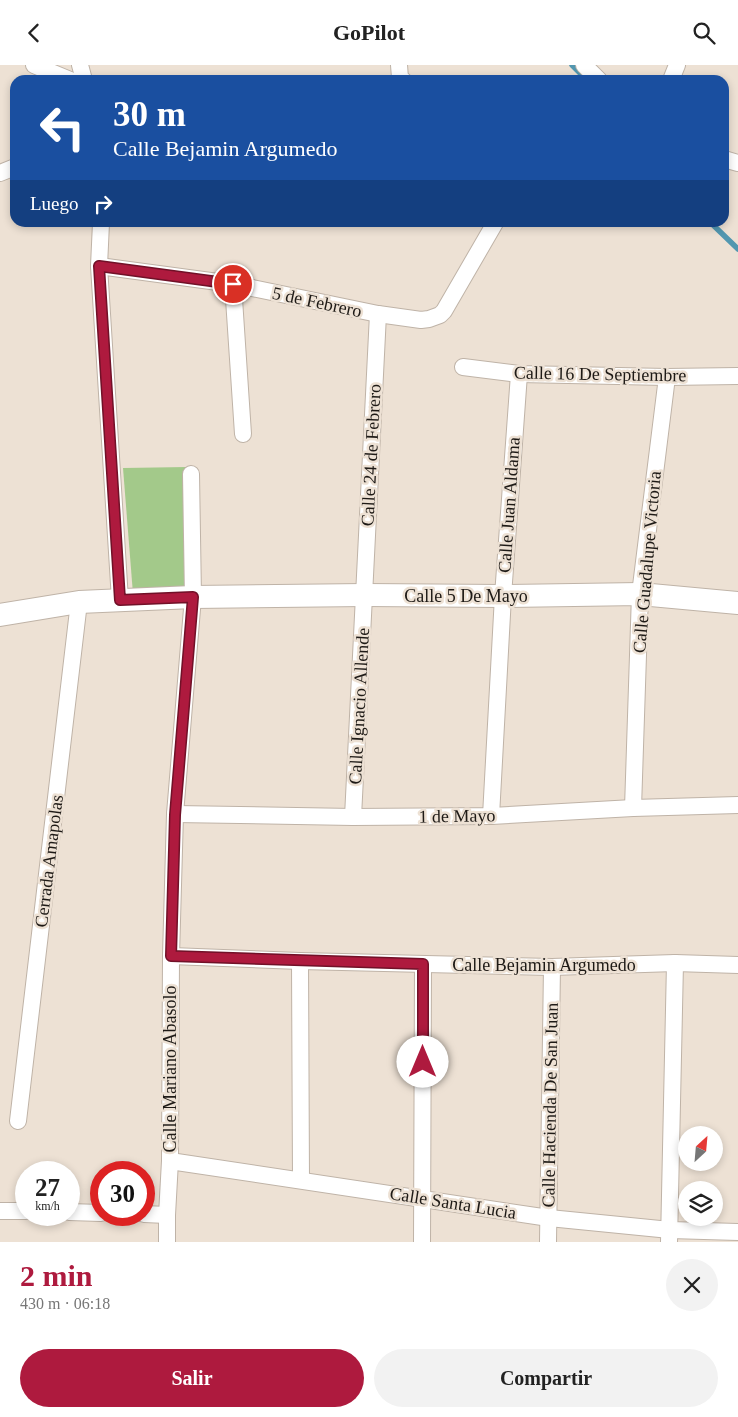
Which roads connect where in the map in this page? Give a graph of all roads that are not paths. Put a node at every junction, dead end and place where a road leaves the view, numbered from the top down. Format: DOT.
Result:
graph roads {
  1 [pos="34,65"];
  2 [pos="584,65"];
  3 [pos="58,75"];
  4 [pos="594,75"];
  5 [pos="100,227"];
  6 [pos="493,227"];
  7 [pos="99,266"];
  8 [pos="233,284"];
  9 [pos="378,315"];
  10 [pos="463,367"];
  11 [pos="519,374"];
  12 [pos="738,376"];
  13 [pos="667,377"];
  14 [pos="243,435"];
  15 [pos="191,474"];
  16 [pos="640,594"];
  17 [pos="365,595"];
  18 [pos="503,596"];
  19 [pos="193,597"];
  20 [pos="120,600"];
  21 [pos="79,601"];
  22 [pos="738,603"];
  23 [pos="0,615"];
  24 [pos="738,805"];
  25 [pos="633,808"];
  26 [pos="175,815"];
  27 [pos="491,816"];
  28 [pos="354,817"];
  29 [pos="171,956"];
  30 [pos="300,961"];
  31 [pos="675,963"];
  32 [pos="423,964"];
  33 [pos="738,965"];
  34 [pos="552,967"];
  35 [pos="18,1121"];
  36 [pos="170,1161"];
  37 [pos="301,1180"];
  38 [pos="423,1199"];
  39 [pos="0,1211"];
  40 [pos="15,1211"];
  41 [pos="155,1214"];
  42 [pos="167,1215"];
  43 [pos="549,1218"];
  44 [pos="738,1232"];
  45 [pos="669,1236"];
  46 [pos="167,1242"];
  47 [pos="422,1242"];
  48 [pos="548,1242"];
  1 -- 3 [label="street"];
  2 -- 4 [label="street"];
  5 -- 7 [label="street"];
  6 -- 9 [label="street, 5 de Febrero"];
  7 -- 8 [label="street, 5 de Febrero"];
  7 -- 20 [label="street"];
  8 -- 9 [label="street, 5 de Febrero"];
  8 -- 14 [label="street"];
  9 -- 17 [label="street, Calle 24 de Febrero"];
  10 -- 11 [label="street, Calle 16 De Septiembre"];
  11 -- 13 [label="street, Calle 16 De Septiembre"];
  11 -- 18 [label="street, Calle Juan Aldama"];
  12 -- 13 [label="street, Calle 16 De Septiembre"];
  13 -- 16 [label="street, Calle Guadalupe Victoria"];
  15 -- 19 [label="street, Calle Mariano Abasolo"];
  16 -- 18 [label="street, Calle 5 De Mayo"];
  16 -- 22 [label="street, Calle 5 De Mayo"];
  16 -- 25 [label="street, Calle Guadalupe Victoria"];
  17 -- 18 [label="street, Calle 5 De Mayo"];
  17 -- 19 [label="street, Calle 5 De Mayo"];
  17 -- 28 [label="street, Calle Ignacio Allende"];
  18 -- 27 [label="street, Calle Juan Aldama"];
  19 -- 20 [label="street, Calle 5 De Mayo"];
  19 -- 26 [label="street, Calle Mariano Abasolo"];
  20 -- 21 [label="street, Calle 5 De Mayo"];
  21 -- 23 [label="street, Calle 5 De Mayo"];
  21 -- 35 [label="street, Cerrada Amapolas"];
  24 -- 25 [label="street, 1 de Mayo"];
  25 -- 27 [label="street, 1 de Mayo"];
  26 -- 28 [label="street, 1 de Mayo"];
  26 -- 29 [label="street, Calle Mariano Abasolo"];
  27 -- 28 [label="street, 1 de Mayo"];
  29 -- 30 [label="street, Calle Bejamin Argumedo"];
  29 -- 36 [label="street, Calle Mariano Abasolo"];
  30 -- 32 [label="street, Calle Bejamin Argumedo"];
  30 -- 37 [label="street"];
  31 -- 33 [label="street, Calle Bejamin Argumedo"];
  31 -- 34 [label="street, Calle Bejamin Argumedo"];
  31 -- 45 [label="street"];
  32 -- 34 [label="street, Calle Bejamin Argumedo"];
  32 -- 38 [label="street"];
  34 -- 43 [label="street, Calle Hacienda De San Juan"];
  36 -- 37 [label="street, Calle Santa Lucia"];
  36 -- 42 [label="street, Calle Mariano Abasolo"];
  37 -- 38 [label="street, Calle Santa Lucia"];
  38 -- 43 [label="street, Calle Santa Lucia"];
  38 -- 47 [label="street"];
  39 -- 40 [label="street"];
  41 -- 42 [label="street"];
  42 -- 46 [label="street, Calle Mariano Abasolo"];
  43 -- 45 [label="street, Calle Santa Lucia"];
  43 -- 48 [label="street, Calle Hacienda De San Juan"];
  44 -- 45 [label="street, Calle Santa Lucia"];
}
